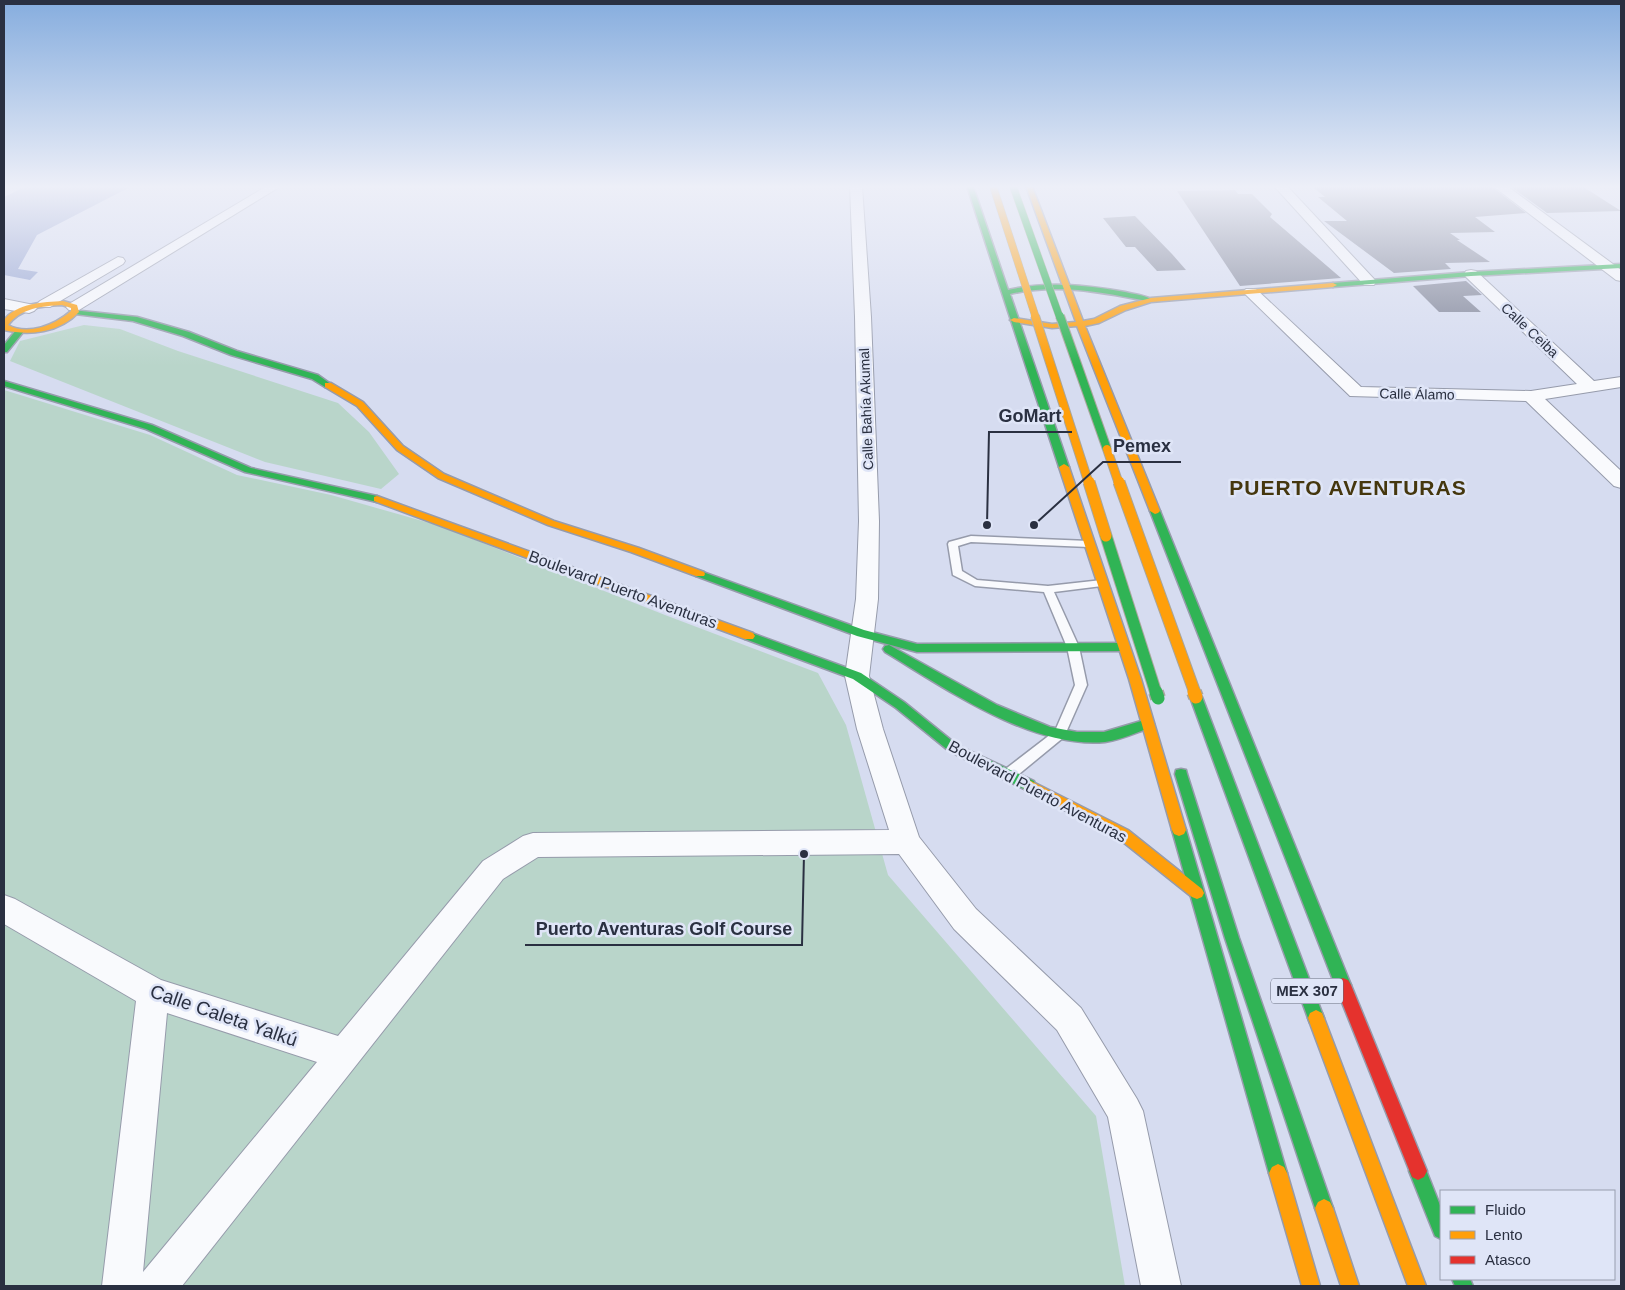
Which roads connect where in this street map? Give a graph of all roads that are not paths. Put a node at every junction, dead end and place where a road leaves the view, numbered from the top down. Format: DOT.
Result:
graph roads {
  1 [pos="176,246"];
  2 [pos="859,246"];
  3 [pos="990,246"];
  4 [pos="1012,246"];
  5 [pos="1035,246"];
  6 [pos="1051,246"];
  7 [pos="1336,246"];
  8 [pos="1585,246"];
  9 [pos="133,252"];
  10 [pos="1615,267"];
  11 [pos="1471,274"];
  12 [pos="1621,277"];
  13 [pos="1369,282"];
  14 [pos="1065,285"];
  15 [pos="1252,292"];
  16 [pos="1006,293"];
  17 [pos="1151,300"];
  18 [pos="4,304"];
  19 [pos="45,304"];
  20 [pos="29,308"];
  21 [pos="74,309"];
  22 [pos="1014,320"];
  23 [pos="1081,324"];
  24 [pos="4,325"];
  25 [pos="20,331"];
  26 [pos="4,350"];
  27 [pos="4,382"];
  28 [pos="1621,382"];
  29 [pos="1589,386"];
  30 [pos="1531,396"];
  31 [pos="1621,482"];
  32 [pos="1089,544"];
  33 [pos="1102,583"];
  34 [pos="1048,590"];
  35 [pos="861,633"];
  36 [pos="1123,647"];
  37 [pos="1073,648"];
  38 [pos="857,676"];
  39 [pos="1160,703"];
  40 [pos="1148,724"];
  41 [pos="1060,734"];
  42 [pos="1178,763"];
  43 [pos="1008,775"];
  44 [pos="907,842"];
  45 [pos="1197,893"];
  46 [pos="4,908"];
  47 [pos="153,993"];
  48 [pos="344,1054"];
  49 [pos="1440,1227"];
  50 [pos="122,1286"];
  51 [pos="157,1286"];
  52 [pos="1161,1286"];
  53 [pos="1311,1286"];
  54 [pos="1350,1286"];
  55 [pos="1417,1286"];
  1 -- 21 [label="street"];
  2 -- 35 [label="street, Calle Bahía Akumal"];
  3 -- 16 [label="main road"];
  4 -- 39 [label="main road, bridge"];
  5 -- 55 [label="main road, MEX 307, bridge"];
  6 -- 14 [label="main road"];
  7 -- 13 [label="street"];
  8 -- 10 [label="street"];
  9 -- 19 [label="street"];
  10 -- 11 [label="main road"];
  10 -- 12 [label="street"];
  11 -- 13 [label="main road"];
  11 -- 29 [label="street, Calle Ceiba"];
  13 -- 15 [label="main road"];
  14 -- 16 [label="main road"];
  14 -- 17 [label="main road"];
  14 -- 23 [label="main road"];
  15 -- 17 [label="main road"];
  15 -- 30 [label="street, Calle Álamo"];
  16 -- 22 [label="main road"];
  17 -- 23 [label="main road"];
  18 -- 20 [label="street"];
  19 -- 20 [label="main road"];
  19 -- 21 [label="main road"];
  20 -- 24 [label="main road"];
  21 -- 25 [label="main road"];
  21 -- 35 [label="main road"];
  22 -- 23 [label="main road"];
  22 -- 32 [label="main road"];
  23 -- 49 [label="main road"];
  24 -- 25 [label="main road"];
  25 -- 26 [label="main road"];
  27 -- 38 [label="main road, Boulevard Puerto Aventuras"];
  28 -- 29 [label="street, Calle Álamo"];
  29 -- 30 [label="street, Calle Álamo"];
  30 -- 31 [label="street"];
  32 -- 33 [label="main road"];
  32 -- 34 [label="lane"];
  33 -- 34 [label="lane"];
  33 -- 36 [label="main road"];
  34 -- 37 [label="lane"];
  35 -- 37 [label="main road"];
  35 -- 38 [label="street, Calle Bahía Akumal"];
  35 -- 41 [label="main road"];
  36 -- 37 [label="main road"];
  36 -- 40 [label="main road"];
  37 -- 41 [label="lane"];
  38 -- 43 [label="main road, Boulevard Puerto Aventuras"];
  38 -- 44 [label="street, Calle Bahía Akumal"];
  40 -- 41 [label="main road"];
  40 -- 45 [label="main road"];
  41 -- 43 [label="lane"];
  42 -- 54 [label="main road, MEX 307"];
  43 -- 45 [label="main road, Boulevard Puerto Aventuras"];
  44 -- 48 [label="street"];
  44 -- 52 [label="street, Calle Bahía Akumal"];
  45 -- 53 [label="main road"];
  46 -- 47 [label="street, Calle Caleta Yalkú"];
  47 -- 48 [label="street, Calle Caleta Yalkú"];
  47 -- 50 [label="street"];
  48 -- 51 [label="street"];
}
